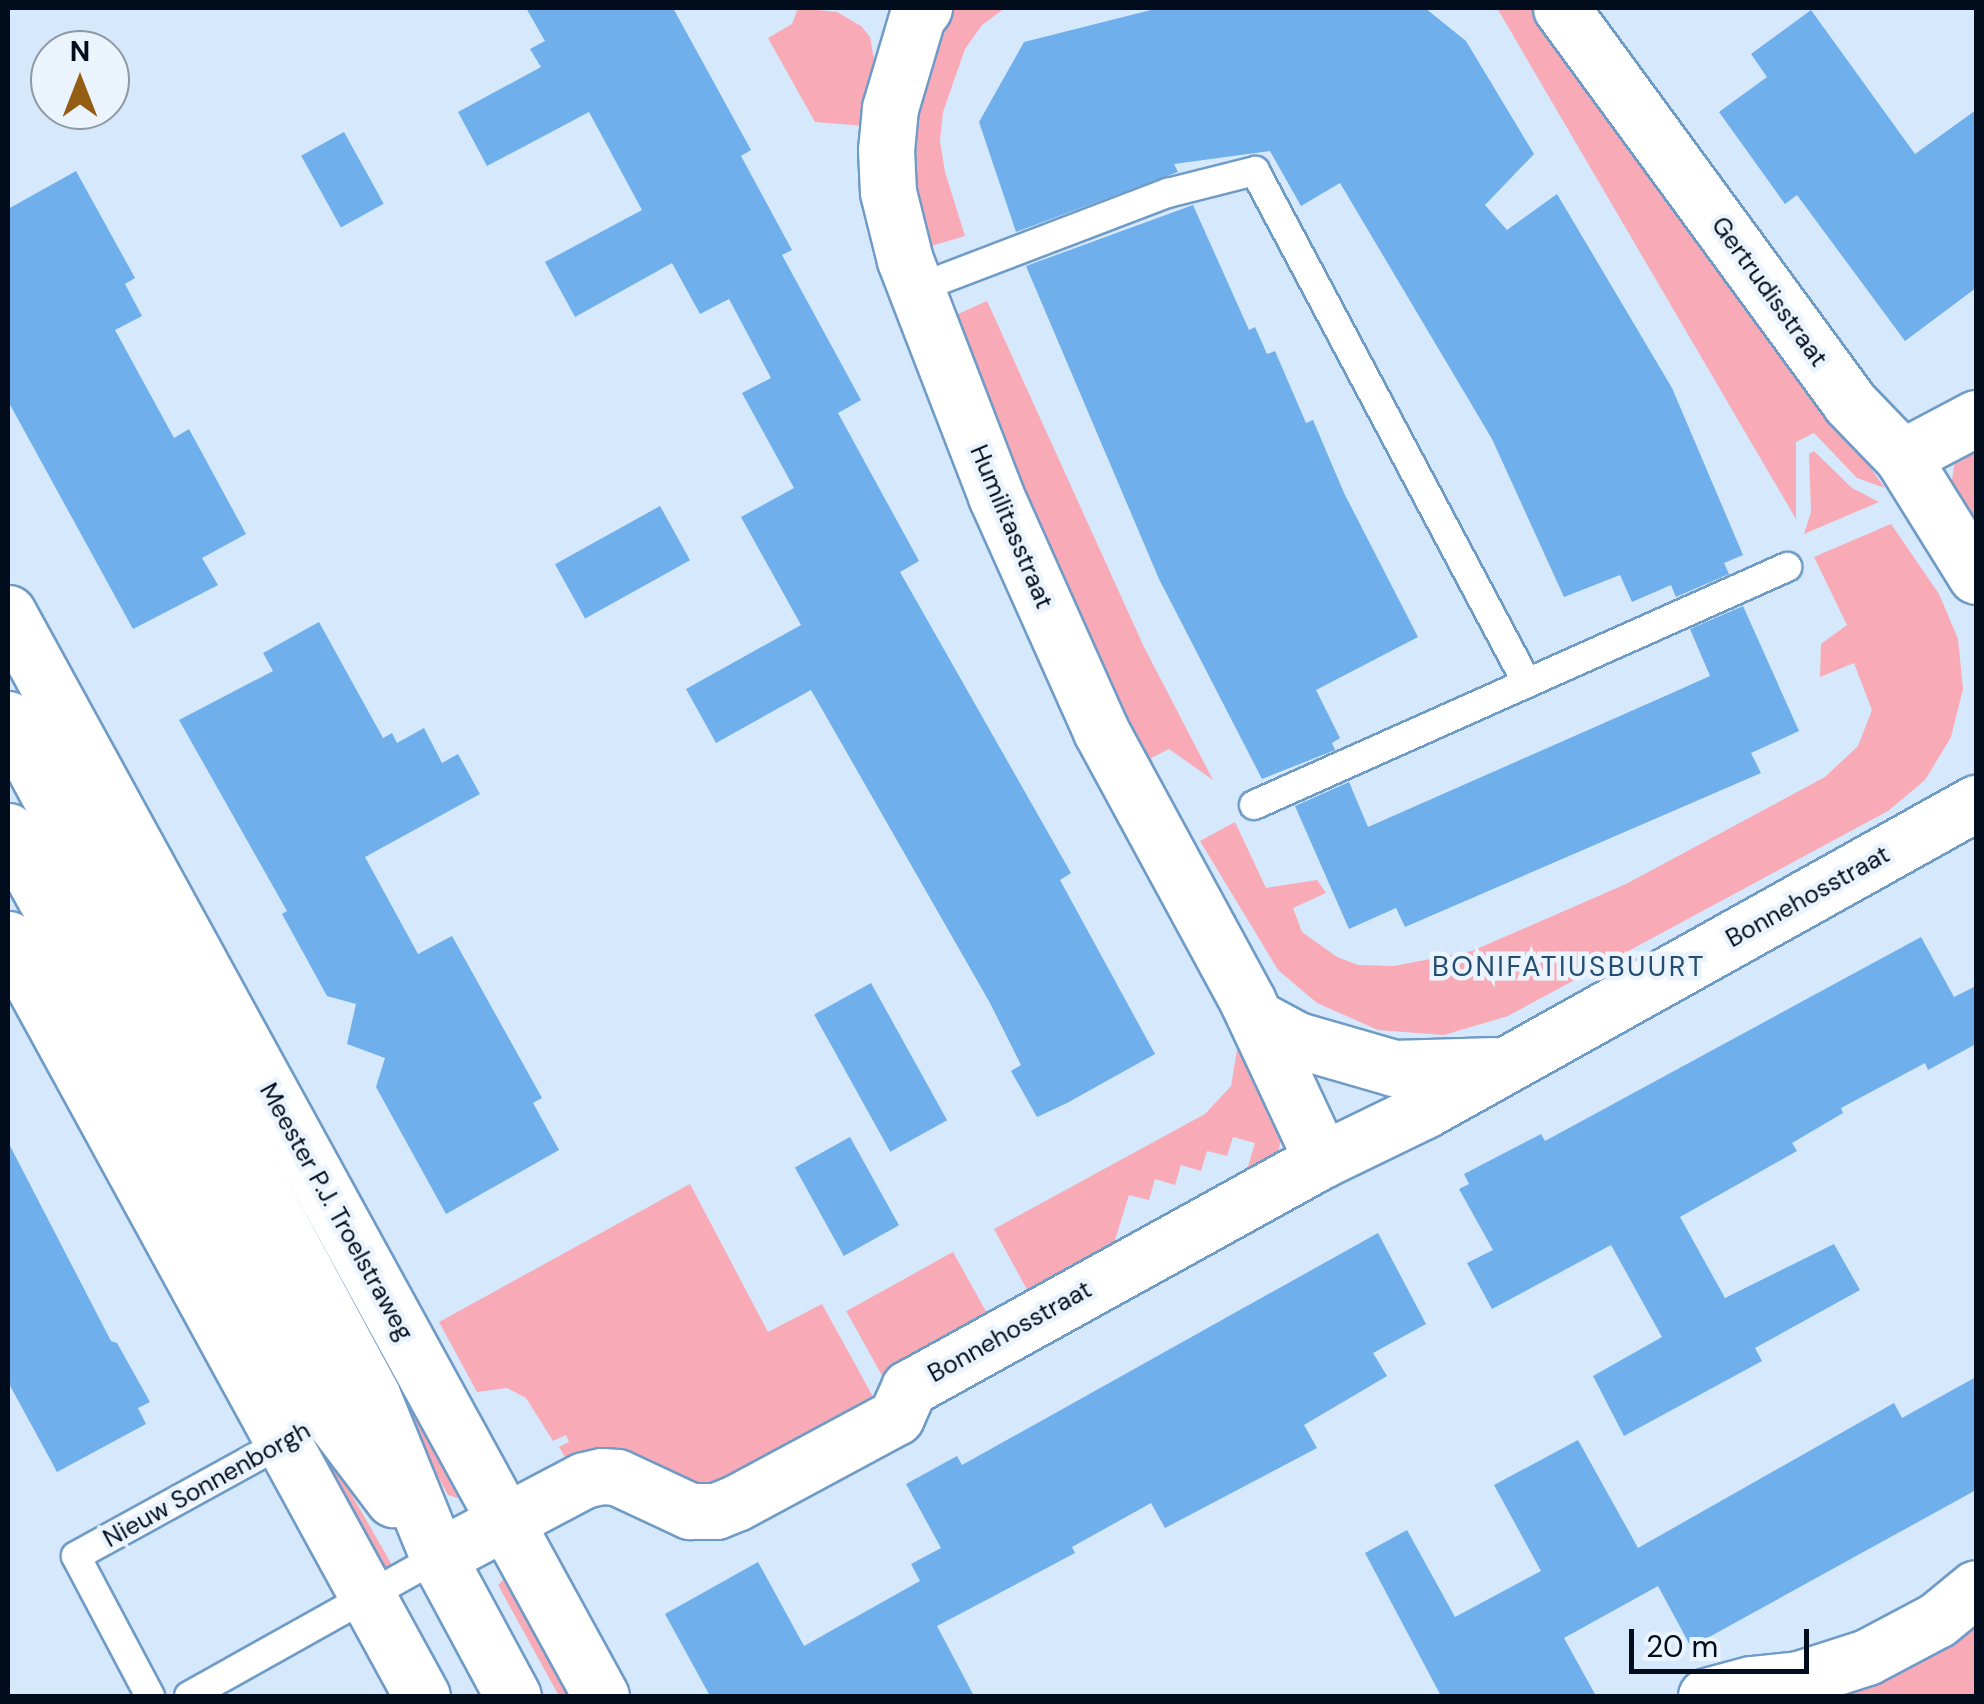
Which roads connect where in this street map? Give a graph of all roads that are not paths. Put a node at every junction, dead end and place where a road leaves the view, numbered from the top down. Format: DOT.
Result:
graph roads {
  1 [pos="1560,8"];
  2 [pos="910,11"];
  3 [pos="916,289"];
  4 [pos="1976,418"];
  5 [pos="1902,458"];
  6 [pos="1787,567"];
  7 [pos="1976,576"];
  8 [pos="8,614"];
  9 [pos="1527,683"];
  10 [pos="28,741"];
  11 [pos="1976,802"];
  12 [pos="1254,805"];
  13 [pos="8,831"];
  14 [pos="8,940"];
  15 [pos="1256,1018"];
  16 [pos="1502,1065"];
  17 [pos="1322,1160"];
  18 [pos="352,1406"];
  19 [pos="283,1443"];
  20 [pos="504,1520"];
  21 [pos="438,1558"];
  22 [pos="1976,1588"];
  23 [pos="367,1598"];
  24 [pos="150,1696"];
  25 [pos="189,1696"];
  26 [pos="422,1696"];
  27 [pos="513,1696"];
  28 [pos="601,1696"];
  29 [pos="1706,1696"];
  1 -- 5 [label="street, Gertrudisstraat"];
  2 -- 3 [label="street, Humilitasstraat"];
  3 -- 9 [label="lane"];
  3 -- 15 [label="street, Humilitasstraat"];
  4 -- 5 [label="street"];
  5 -- 7 [label="street, Gertrudisstraat"];
  6 -- 9 [label="lane"];
  8 -- 10 [label="street, Meester P.J. Troelstraweg"];
  9 -- 12 [label="lane"];
  10 -- 18 [label="street, Meester P.J. Troelstraweg"];
  10 -- 20 [label="street, Meester P.J. Troelstraweg"];
  11 -- 16 [label="street, Bonnehosstraat"];
  13 -- 18 [label="street, Meester P.J. Troelstraweg"];
  14 -- 19 [label="street"];
  15 -- 16 [label="street"];
  15 -- 17 [label="street"];
  16 -- 17 [label="street, Bonnehosstraat"];
  17 -- 20 [label="street, Bonnehosstraat"];
  18 -- 19 [label="lane, Nieuw Sonnenborgh"];
  18 -- 21 [label="street, Meester P.J. Troelstraweg"];
  19 -- 23 [label="street"];
  19 -- 24 [label="lane, Nieuw Sonnenborgh"];
  20 -- 21 [label="street, Bonnehosstraat"];
  20 -- 28 [label="street, Meester P.J. Troelstraweg"];
  21 -- 23 [label="lane"];
  21 -- 27 [label="street, Meester P.J. Troelstraweg"];
  22 -- 29 [label="street"];
  23 -- 25 [label="lane"];
  23 -- 26 [label="street"];
}
